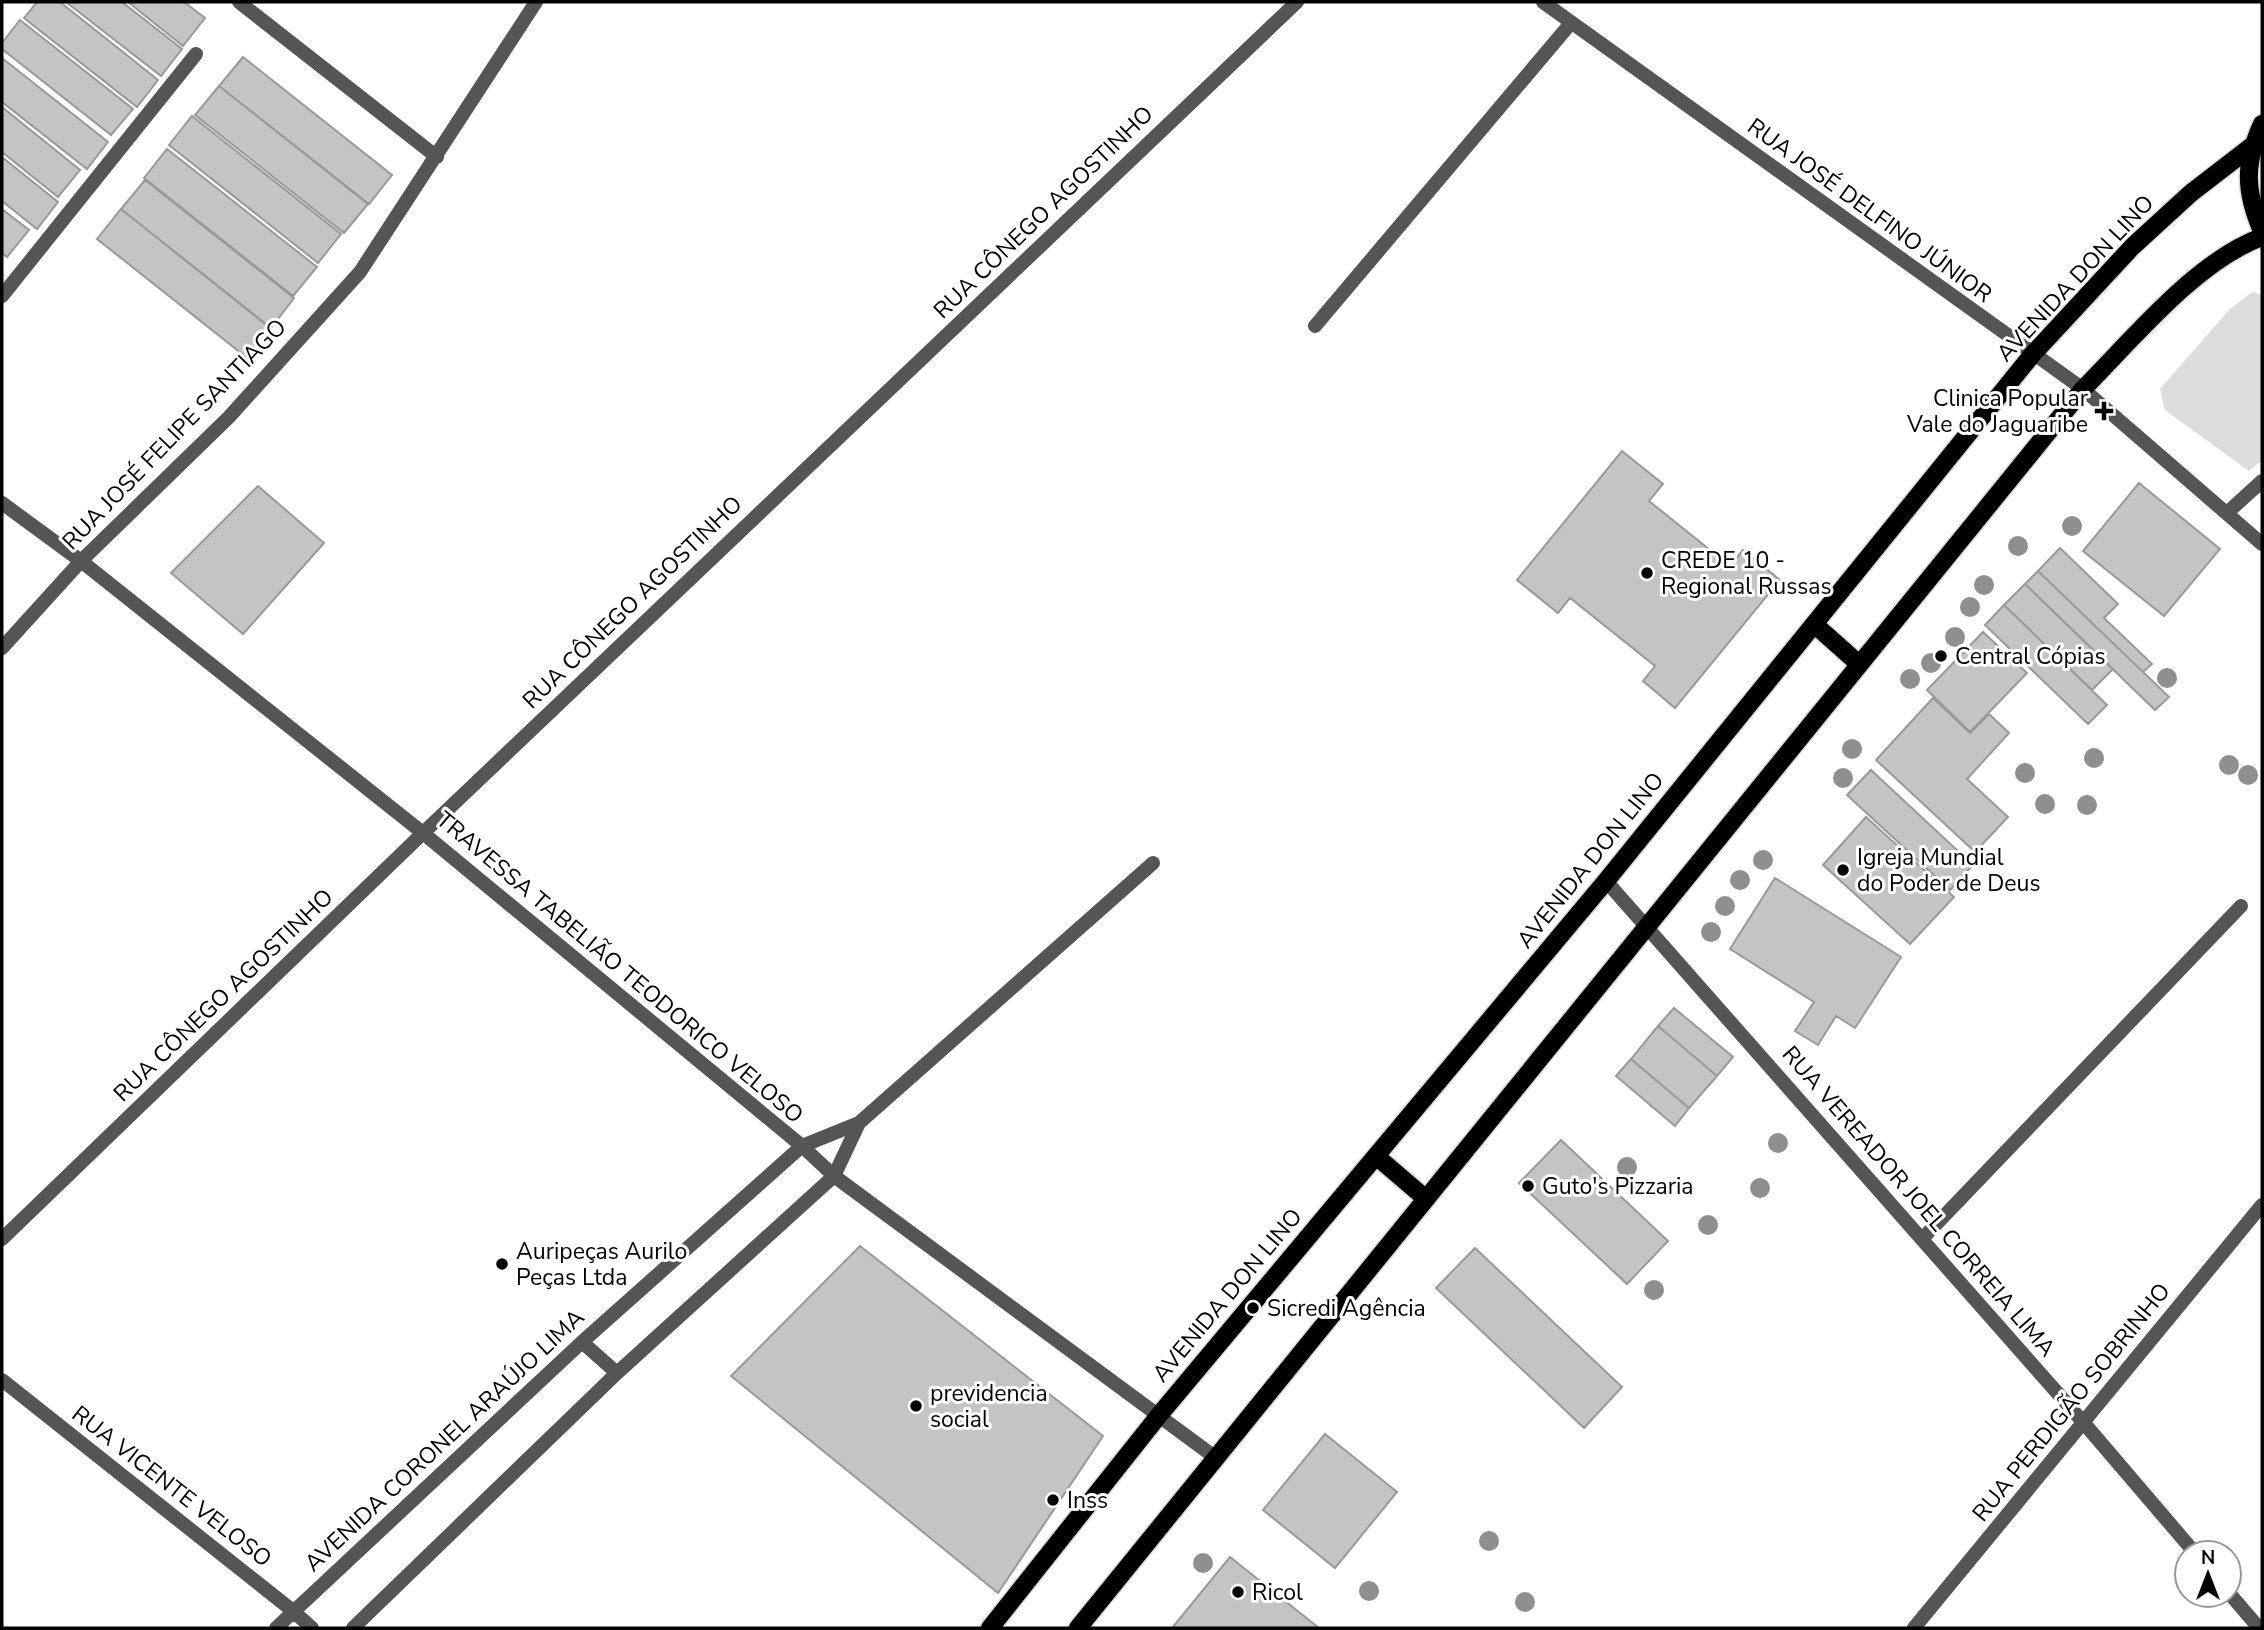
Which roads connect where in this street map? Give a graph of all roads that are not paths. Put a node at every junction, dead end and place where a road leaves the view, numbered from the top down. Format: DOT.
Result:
graph roads {
  1 [pos="239,2"];
  2 [pos="536,2"];
  3 [pos="1297,2"];
  4 [pos="1543,2"];
  5 [pos="1571,23"];
  6 [pos="196,54"];
  7 [pos="2262,124"];
  8 [pos="2252,146"];
  9 [pos="437,157"];
  10 [pos="2262,231"];
  11 [pos="2262,237"];
  12 [pos="2,296"];
  13 [pos="1315,326"];
  14 [pos="2032,355"];
  15 [pos="2083,389"];
  16 [pos="2262,481"];
  17 [pos="2,503"];
  18 [pos="2227,513"];
  19 [pos="2262,544"];
  20 [pos="81,561"];
  21 [pos="1814,624"];
  22 [pos="2,648"];
  23 [pos="1858,664"];
  24 [pos="423,832"];
  25 [pos="1153,863"];
  26 [pos="1606,881"];
  27 [pos="2241,906"];
  28 [pos="1646,926"];
  29 [pos="859,1124"];
  30 [pos="802,1146"];
  31 [pos="1376,1156"];
  32 [pos="834,1176"];
  33 [pos="1425,1198"];
  34 [pos="2262,1205"];
  35 [pos="2,1239"];
  36 [pos="1922,1239"];
  37 [pos="582,1342"];
  38 [pos="617,1373"];
  39 [pos="2,1380"];
  40 [pos="1160,1414"];
  41 [pos="2083,1422"];
  42 [pos="1216,1458"];
  43 [pos="2183,1539"];
  44 [pos="2243,1609"];
  45 [pos="293,1611"];
  46 [pos="275,1628"];
  47 [pos="312,1628"];
  48 [pos="353,1628"];
  49 [pos="990,1628"];
  50 [pos="1078,1628"];
  51 [pos="1914,1628"];
  52 [pos="2259,1628"];
  1 -- 9 [label="street"];
  2 -- 9 [label="street, RUA JOSÉ FELIPE SANTIAGO"];
  3 -- 24 [label="street, RUA CÔNEGO AGOSTINHO"];
  4 -- 5 [label="street, RUA JOSÉ DELFINO JÚNIOR"];
  5 -- 13 [label="street"];
  5 -- 14 [label="street, RUA JOSÉ DELFINO JÚNIOR"];
  6 -- 12 [label="street"];
  7 -- 8 [label="main road"];
  8 -- 10 [label="main road"];
  8 -- 14 [label="main road, AVENIDA DON LINO"];
  9 -- 20 [label="street, RUA JOSÉ FELIPE SANTIAGO"];
  11 -- 15 [label="main road"];
  14 -- 15 [label="street, RUA JOSÉ DELFINO JÚNIOR"];
  14 -- 21 [label="main road, AVENIDA DON LINO"];
  15 -- 18 [label="street, RUA JOSÉ DELFINO JÚNIOR"];
  15 -- 23 [label="main road"];
  16 -- 18 [label="street"];
  17 -- 20 [label="street, TRAVESSA TABELIÃO TEODORICO VELOSO"];
  18 -- 19 [label="street, RUA JOSÉ DELFINO JÚNIOR"];
  20 -- 22 [label="street, RUA JOSÉ FELIPE SANTIAGO"];
  20 -- 24 [label="street, TRAVESSA TABELIÃO TEODORICO VELOSO"];
  21 -- 23 [label="main road"];
  21 -- 26 [label="main road, AVENIDA DON LINO"];
  23 -- 28 [label="main road"];
  24 -- 30 [label="street, TRAVESSA TABELIÃO TEODORICO VELOSO"];
  24 -- 35 [label="street, RUA CÔNEGO AGOSTINHO"];
  25 -- 29 [label="street"];
  26 -- 28 [label="street, RUA VEREADOR JOEL CORREIA LIMA"];
  26 -- 31 [label="main road, AVENIDA DON LINO"];
  27 -- 36 [label="street"];
  28 -- 33 [label="main road"];
  28 -- 36 [label="street, RUA VEREADOR JOEL CORREIA LIMA"];
  29 -- 30 [label="street"];
  29 -- 32 [label="street"];
  30 -- 32 [label="street, TRAVESSA TABELIÃO TEODORICO VELOSO"];
  30 -- 37 [label="street, AVENIDA CORONEL ARAÚJO LIMA"];
  31 -- 33 [label="main road"];
  31 -- 40 [label="main road, AVENIDA DON LINO"];
  32 -- 38 [label="street"];
  32 -- 40 [label="street, TRAVESSA TABELIÃO TEODORICO VELOSO"];
  33 -- 42 [label="main road"];
  34 -- 41 [label="street, RUA PERDIGÃO SOBRINHO"];
  36 -- 41 [label="street, RUA VEREADOR JOEL CORREIA LIMA"];
  37 -- 38 [label="street"];
  37 -- 45 [label="street, AVENIDA CORONEL ARAÚJO LIMA"];
  38 -- 48 [label="street"];
  39 -- 45 [label="street, RUA VICENTE VELOSO"];
  40 -- 42 [label="street, TRAVESSA TABELIÃO TEODORICO VELOSO"];
  40 -- 49 [label="main road, AVENIDA DON LINO"];
  41 -- 43 [label="street, RUA VEREADOR JOEL CORREIA LIMA"];
  41 -- 51 [label="street, RUA PERDIGÃO SOBRINHO"];
  42 -- 50 [label="main road"];
  44 -- 52 [label="street"];
  45 -- 46 [label="street, AVENIDA CORONEL ARAÚJO LIMA"];
  45 -- 47 [label="street, RUA VICENTE VELOSO"];
}
